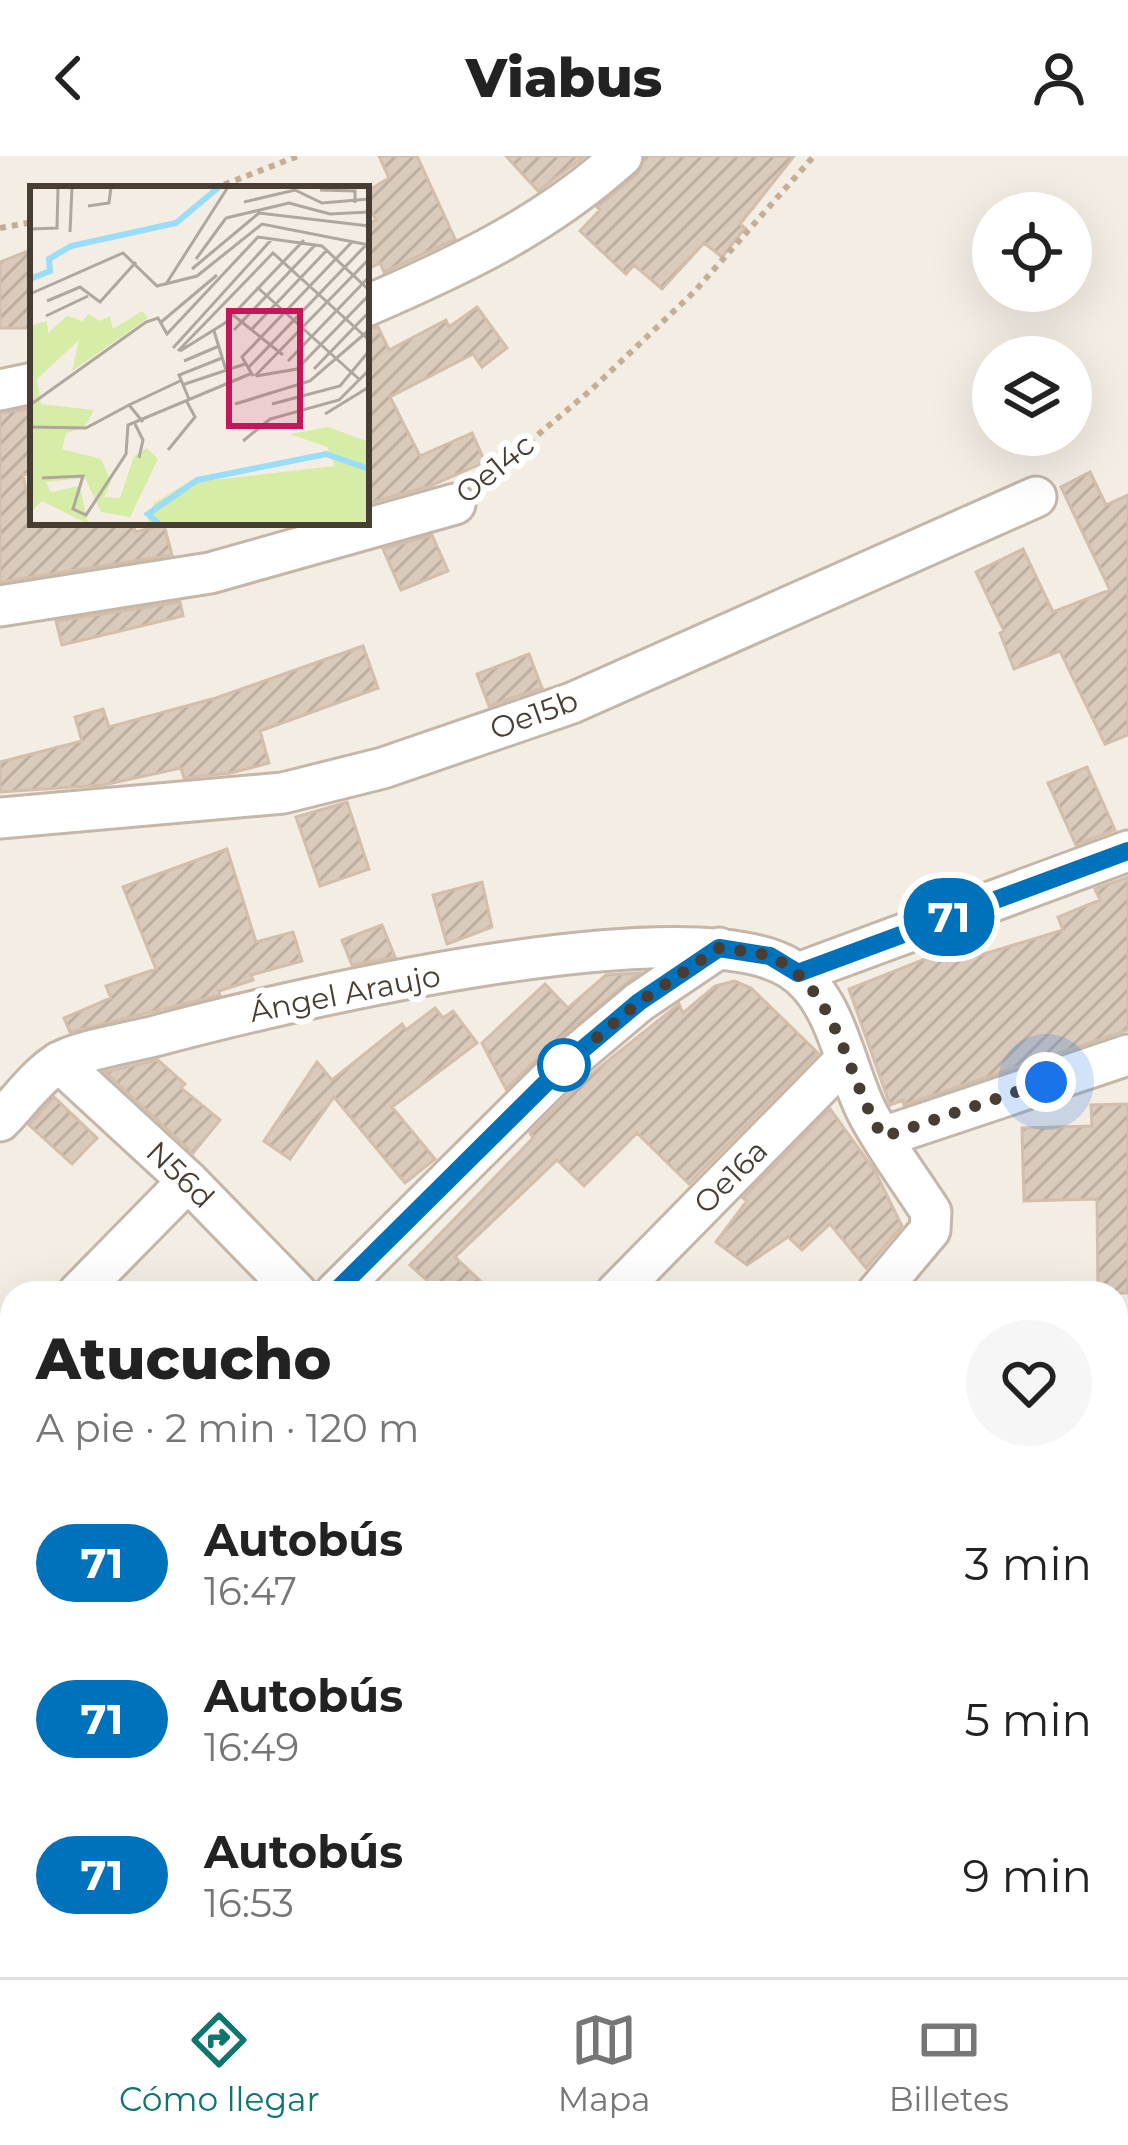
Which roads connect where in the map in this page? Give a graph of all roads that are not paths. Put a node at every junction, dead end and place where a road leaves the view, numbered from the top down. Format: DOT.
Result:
graph roads {
  1 [pos="622,156"];
  2 [pos="369,304"];
  3 [pos="30,383"];
  4 [pos="0,390"];
  5 [pos="1036,497"];
  6 [pos="455,504"];
  7 [pos="0,606"];
  8 [pos="0,818"];
  9 [pos="1128,851"];
  10 [pos="719,948"];
  11 [pos="798,973"];
  12 [pos="1128,1055"];
  13 [pos="845,1060"];
  14 [pos="59,1062"];
  15 [pos="0,1121"];
  16 [pos="883,1137"];
  17 [pos="188,1181"];
  18 [pos="90,1281"];
  19 [pos="285,1281"];
  20 [pos="346,1281"];
  21 [pos="628,1281"];
  22 [pos="887,1281"];
  1 -- 2 [label="street"];
  3 -- 4 [label="street"];
  5 -- 8 [label="street, Oe15b"];
  6 -- 7 [label="street, Oe14c"];
  9 -- 11 [label="street"];
  10 -- 11 [label="street, Ángel Araujo"];
  10 -- 14 [label="street, Ángel Araujo"];
  10 -- 20 [label="street"];
  11 -- 13 [label="street"];
  12 -- 16 [label="street"];
  13 -- 16 [label="street"];
  13 -- 21 [label="street, Oe16a"];
  14 -- 15 [label="street, Ángel Araujo"];
  14 -- 17 [label="street, N56d"];
  16 -- 22 [label="street"];
  17 -- 18 [label="street"];
  17 -- 19 [label="street, N56d"];
}
